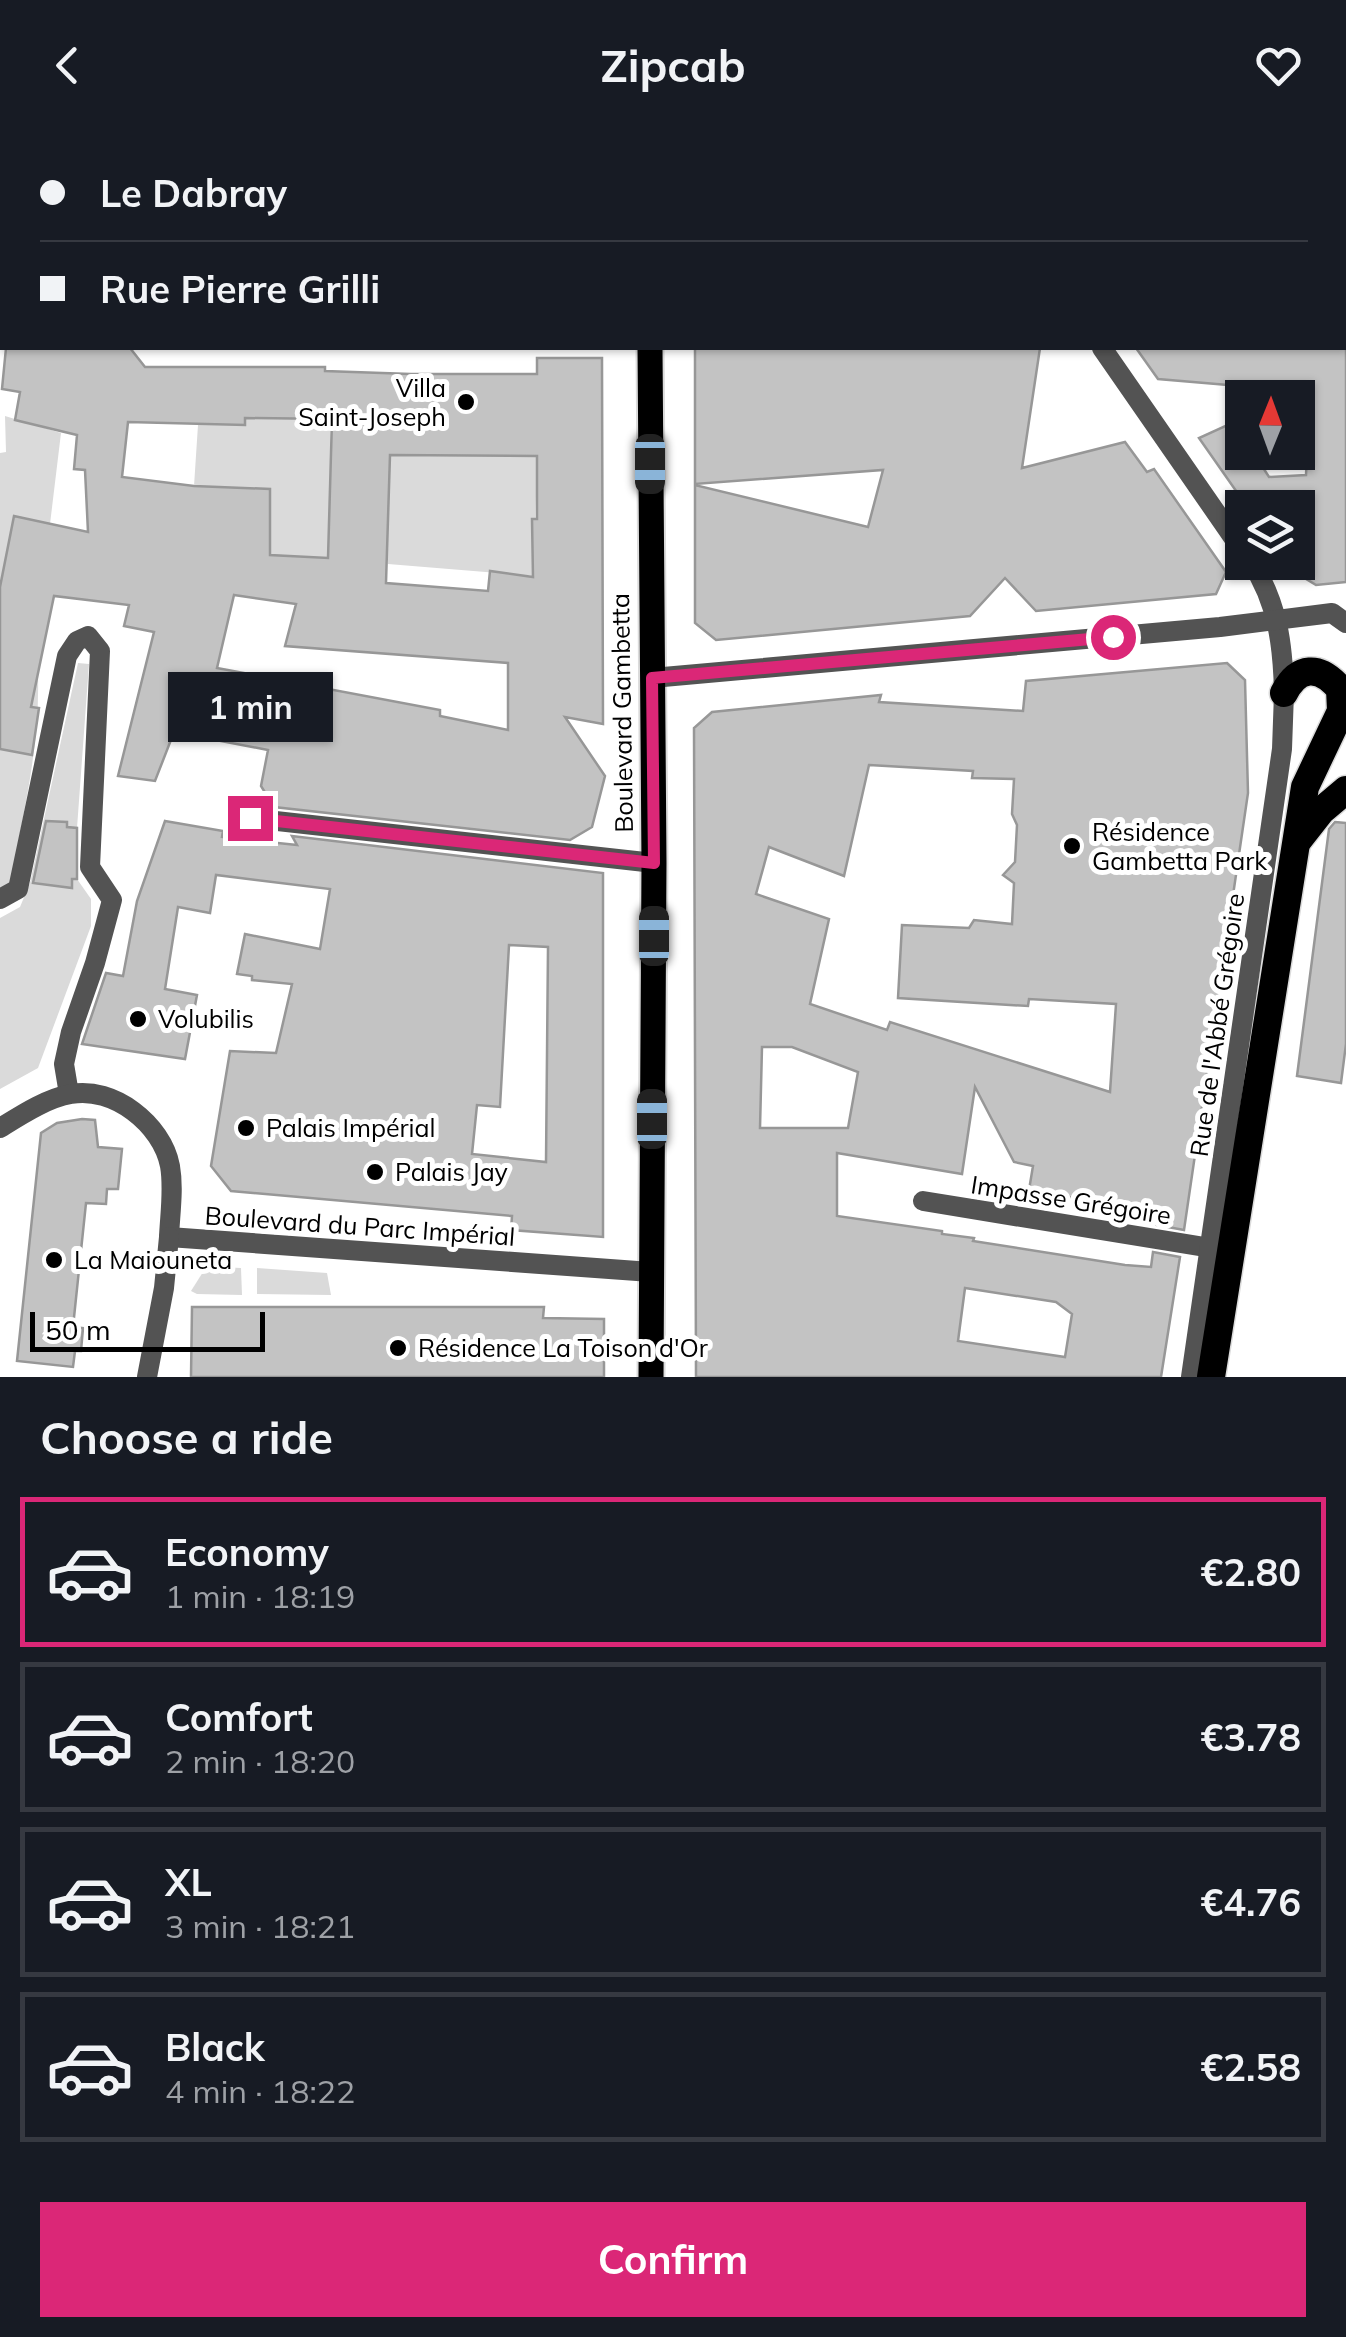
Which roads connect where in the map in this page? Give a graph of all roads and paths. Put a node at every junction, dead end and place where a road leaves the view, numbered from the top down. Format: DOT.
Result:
graph roads {
  1 [pos="650,350"];
  2 [pos="1103,350"];
  3 [pos="1225,525"];
  4 [pos="1263,580"];
  5 [pos="1339,618"];
  6 [pos="1276,620"];
  7 [pos="652,678"];
  8 [pos="1284,693"];
  9 [pos="1346,790"];
  10 [pos="250,818"];
  11 [pos="1296,844"];
  12 [pos="654,863"];
  13 [pos="0,899"];
  14 [pos="69,1094"];
  15 [pos="0,1128"];
  16 [pos="923,1201"];
  17 [pos="169,1237"];
  18 [pos="1211,1248"];
  19 [pos="651,1272"];
  20 [pos="147,1377"];
  21 [pos="651,1377"];
  22 [pos="1191,1377"];
  23 [pos="1211,1377"];
  1 -- 7 [label="main road, Boulevard Gambetta"];
  2 -- 3 [label="street"];
  4 -- 6 [label="street, Rue de l'Abbé Grégoire"];
  5 -- 6 [label="street"];
  6 -- 7 [label="street"];
  6 -- 8 [label="street, Rue de l'Abbé Grégoire"];
  7 -- 12 [label="main road, Boulevard Gambetta"];
  8 -- 11 [label="highway"];
  8 -- 18 [label="street, Rue de l'Abbé Grégoire"];
  9 -- 11 [label="highway"];
  10 -- 12 [label="street"];
  11 -- 23 [label="highway"];
  12 -- 19 [label="main road, Boulevard Gambetta"];
  13 -- 14 [label="street"];
  14 -- 15 [label="street"];
  14 -- 17 [label="street, Boulevard du Parc Impérial"];
  16 -- 18 [label="street, Impasse Grégoire"];
  17 -- 19 [label="street, Boulevard du Parc Impérial"];
  17 -- 20 [label="street"];
  18 -- 22 [label="street, Rue de l'Abbé Grégoire"];
  19 -- 21 [label="main road, Boulevard Gambetta"];
}
